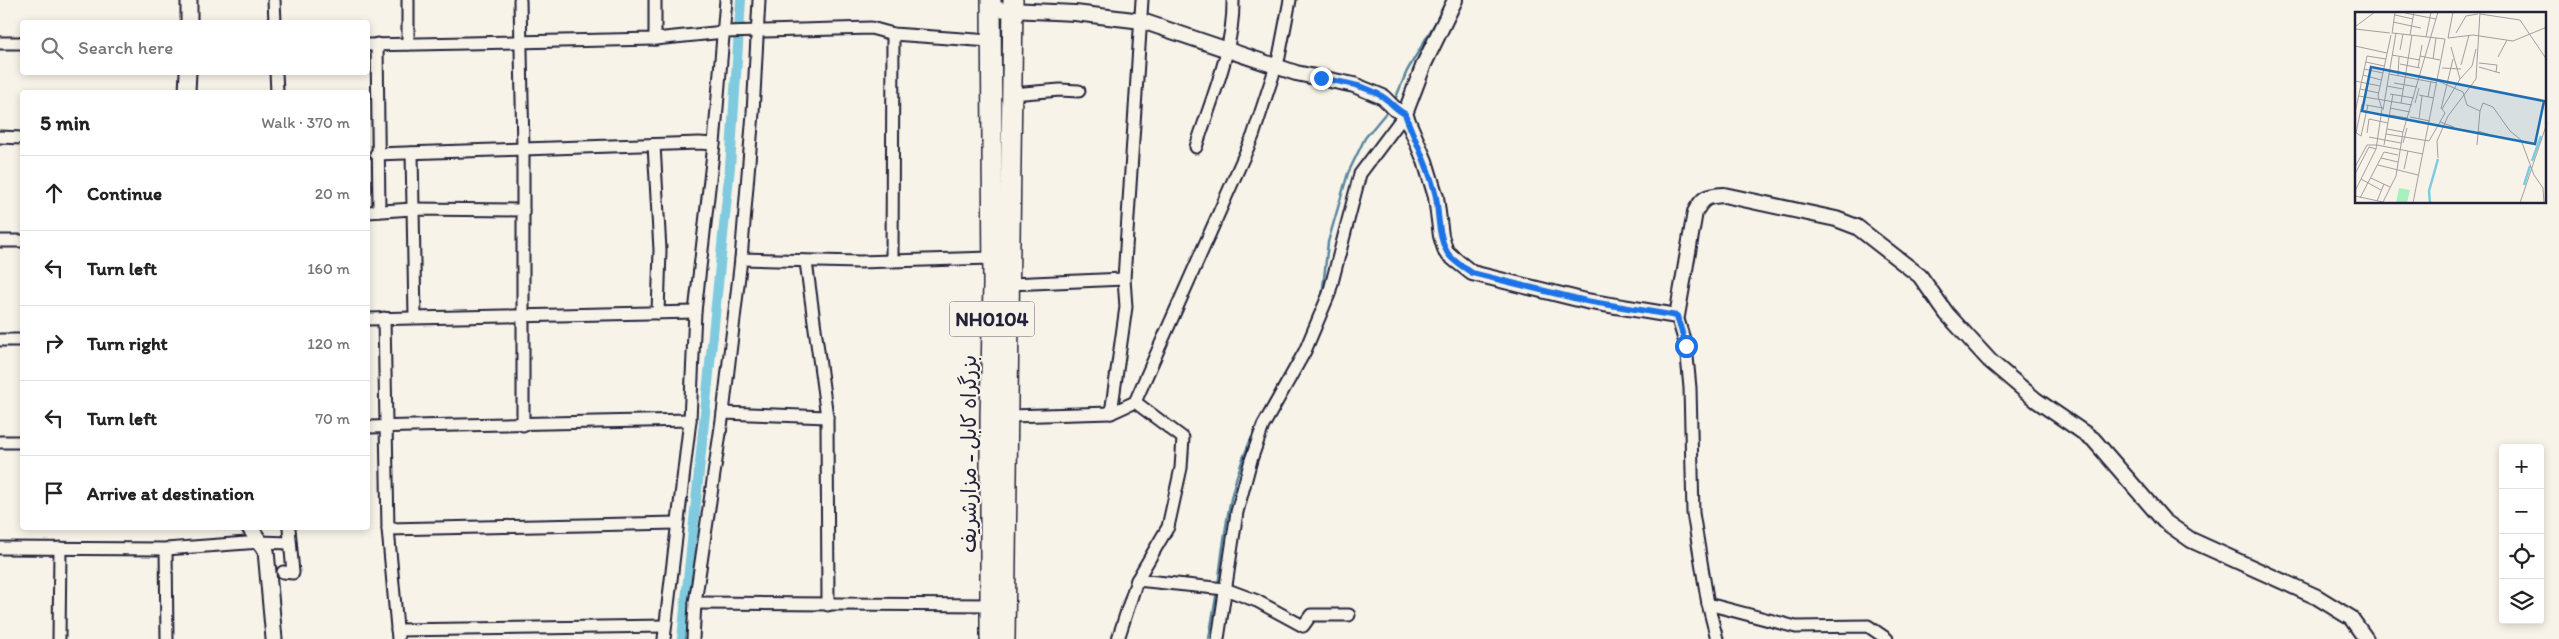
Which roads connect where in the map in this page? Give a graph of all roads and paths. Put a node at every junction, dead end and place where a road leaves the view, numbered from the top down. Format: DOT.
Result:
graph roads {
  1 [pos="189,0"];
  2 [pos="274,0"];
  3 [pos="408,0"];
  4 [pos="520,0"];
  5 [pos="655,0"];
  6 [pos="726,0"];
  7 [pos="759,0"];
  8 [pos="1142,0"];
  9 [pos="1233,0"];
  10 [pos="1290,0"];
  11 [pos="1456,0"];
  12 [pos="991,4"];
  13 [pos="1012,6"];
  14 [pos="188,20"];
  15 [pos="274,20"];
  16 [pos="1142,21"];
  17 [pos="751,31"];
  18 [pos="729,32"];
  19 [pos="893,34"];
  20 [pos="655,39"];
  21 [pos="990,41"];
  22 [pos="520,42"];
  23 [pos="0,43"];
  24 [pos="20,43"];
  25 [pos="408,44"];
  26 [pos="372,45"];
  27 [pos="1227,50"];
  28 [pos="1276,66"];
  29 [pos="188,75"];
  30 [pos="276,75"];
  31 [pos="188,90"];
  32 [pos="276,90"];
  33 [pos="1078,91"];
  34 [pos="1012,94"];
  35 [pos="1400,111"];
  36 [pos="0,137"];
  37 [pos="20,138"];
  38 [pos="714,144"];
  39 [pos="654,145"];
  40 [pos="1196,147"];
  41 [pos="523,150"];
  42 [pos="412,153"];
  43 [pos="376,154"];
  44 [pos="412,209"];
  45 [pos="523,210"];
  46 [pos="373,212"];
  47 [pos="0,241"];
  48 [pos="20,241"];
  49 [pos="991,258"];
  50 [pos="741,259"];
  51 [pos="892,261"];
  52 [pos="806,262"];
  53 [pos="1124,279"];
  54 [pos="1010,284"];
  55 [pos="695,312"];
  56 [pos="658,313"];
  57 [pos="523,315"];
  58 [pos="1677,316"];
  59 [pos="416,317"];
  60 [pos="384,318"];
  61 [pos="370,319"];
  62 [pos="0,340"];
  63 [pos="20,340"];
  64 [pos="1135,402"];
  65 [pos="723,413"];
  66 [pos="1111,413"];
  67 [pos="1008,416"];
  68 [pos="827,417"];
  69 [pos="690,420"];
  70 [pos="523,425"];
  71 [pos="385,426"];
  72 [pos="370,427"];
  73 [pos="0,442"];
  74 [pos="20,442"];
  75 [pos="677,523"];
  76 [pos="388,529"];
  77 [pos="251,530"];
  78 [pos="289,530"];
  79 [pos="260,542"];
  80 [pos="290,544"];
  81 [pos="0,548"];
  82 [pos="60,548"];
  83 [pos="166,549"];
  84 [pos="283,572"];
  85 [pos="1137,580"];
  86 [pos="1219,588"];
  87 [pos="695,603"];
  88 [pos="1708,604"];
  89 [pos="828,605"];
  90 [pos="991,605"];
  91 [pos="1349,614"];
  92 [pos="665,626"];
  93 [pos="397,634"];
  94 [pos="59,639"];
  95 [pos="167,639"];
  96 [pos="274,639"];
  97 [pos="664,639"];
  98 [pos="693,639"];
  99 [pos="990,639"];
  100 [pos="1005,639"];
  101 [pos="1118,639"];
  102 [pos="1218,639"];
  103 [pos="1717,639"];
  104 [pos="1887,639"];
  105 [pos="2366,639"];
  1 -- 14 [label="main road"];
  2 -- 15 [label="street"];
  3 -- 25 [label="street"];
  4 -- 22 [label="street"];
  5 -- 20 [label="street"];
  6 -- 18 [label="street"];
  7 -- 17 [label="street"];
  8 -- 16 [label="street"];
  9 -- 27 [label="street"];
  10 -- 28 [label="street"];
  11 -- 35 [label="street"];
  12 -- 13 [label="street"];
  12 -- 21 [label="highway, بزرگراه کابل - مزارشریف / NH0104"];
  13 -- 16 [label="street"];
  13 -- 34 [label="highway, بزرگراه کابل - مزارشریف / NH0104"];
  16 -- 27 [label="street"];
  16 -- 53 [label="street"];
  17 -- 18 [label="street"];
  17 -- 19 [label="street"];
  17 -- 50 [label="street"];
  18 -- 20 [label="street"];
  18 -- 38 [label="street"];
  19 -- 21 [label="street"];
  19 -- 51 [label="street"];
  20 -- 22 [label="street"];
  21 -- 49 [label="highway, بزرگراه کابل - مزارشریف / NH0104"];
  22 -- 25 [label="street"];
  22 -- 41 [label="street"];
  23 -- 24 [label="street"];
  25 -- 26 [label="street"];
  26 -- 43 [label="street"];
  27 -- 28 [label="street"];
  27 -- 40 [label="street"];
  28 -- 35 [label="street"];
  28 -- 64 [label="street"];
  29 -- 31 [label="main road"];
  30 -- 32 [label="street"];
  33 -- 34 [label="street"];
  34 -- 54 [label="highway, بزرگراه کابل - مزارشریف / NH0104"];
  35 -- 58 [label="street"];
  35 -- 86 [label="street"];
  36 -- 37 [label="street"];
  38 -- 39 [label="street"];
  38 -- 55 [label="street"];
  39 -- 41 [label="street"];
  39 -- 56 [label="street"];
  41 -- 42 [label="street"];
  41 -- 45 [label="street"];
  42 -- 43 [label="street"];
  42 -- 44 [label="street"];
  43 -- 46 [label="street"];
  44 -- 45 [label="street"];
  44 -- 46 [label="street"];
  44 -- 59 [label="street"];
  45 -- 57 [label="street"];
  47 -- 48 [label="street"];
  49 -- 51 [label="street"];
  49 -- 90 [label="highway, بزرگراه کابل - مزارشریف / NH0104"];
  50 -- 52 [label="street"];
  50 -- 65 [label="street"];
  51 -- 52 [label="street"];
  52 -- 68 [label="street"];
  53 -- 54 [label="street"];
  53 -- 66 [label="street"];
  54 -- 67 [label="highway, بزرگراه کابل - مزارشریف / NH0104"];
  55 -- 56 [label="street"];
  55 -- 69 [label="street"];
  56 -- 57 [label="street"];
  57 -- 59 [label="street"];
  57 -- 70 [label="street"];
  58 -- 88 [label="street"];
  58 -- 105 [label="street"];
  59 -- 60 [label="street"];
  60 -- 61 [label="street"];
  60 -- 71 [label="street"];
  62 -- 63 [label="street"];
  64 -- 66 [label="street"];
  64 -- 85 [label="street"];
  65 -- 68 [label="street"];
  65 -- 87 [label="street"];
  66 -- 67 [label="street"];
  67 -- 100 [label="highway, بزرگراه کابل - مزارشریف / NH0104"];
  68 -- 89 [label="street"];
  69 -- 70 [label="street"];
  69 -- 75 [label="street"];
  70 -- 71 [label="street"];
  71 -- 72 [label="street"];
  71 -- 76 [label="street"];
  73 -- 74 [label="street"];
  75 -- 76 [label="street"];
  75 -- 92 [label="street"];
  76 -- 93 [label="street"];
  77 -- 79 [label="main road"];
  78 -- 80 [label="street"];
  79 -- 80 [label="street"];
  79 -- 83 [label="street"];
  79 -- 96 [label="main road"];
  80 -- 84 [label="street"];
  81 -- 82 [label="street"];
  82 -- 83 [label="street"];
  82 -- 94 [label="street"];
  83 -- 95 [label="street"];
  85 -- 86 [label="street"];
  85 -- 101 [label="street"];
  86 -- 91 [label="street"];
  86 -- 102 [label="street"];
  87 -- 89 [label="street"];
  87 -- 98 [label="street"];
  88 -- 103 [label="street"];
  88 -- 104 [label="street"];
  89 -- 90 [label="street"];
  90 -- 99 [label="highway, بزرگراه کابل - مزارشریف / NH0104"];
  92 -- 93 [label="street"];
  92 -- 97 [label="street"];
}
